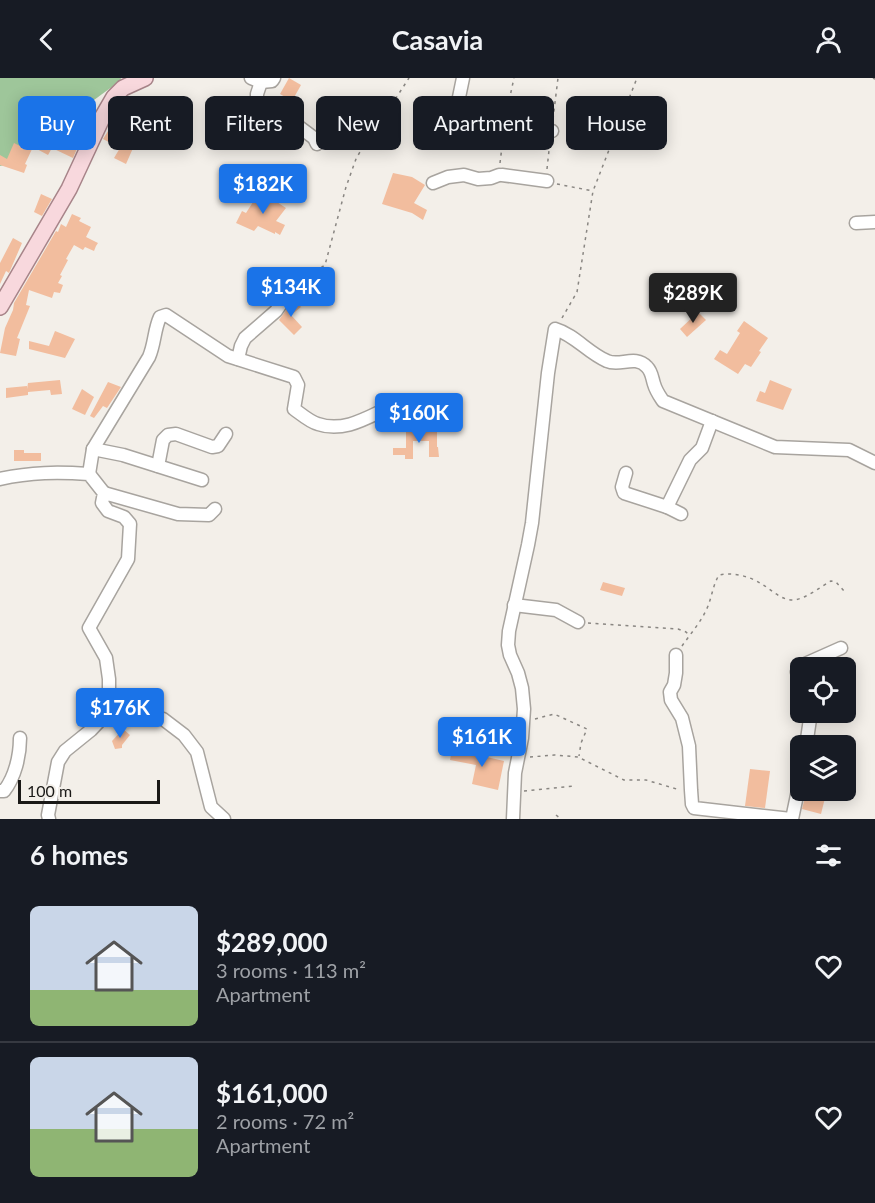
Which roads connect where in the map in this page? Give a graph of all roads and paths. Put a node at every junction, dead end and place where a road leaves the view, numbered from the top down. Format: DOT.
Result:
graph roads {
  1 [pos="145,78"];
  2 [pos="274,78"];
  3 [pos="410,78"];
  4 [pos="463,78"];
  5 [pos="558,78"];
  6 [pos="637,78"];
  7 [pos="256,80"];
  8 [pos="459,96"];
  9 [pos="554,113"];
  10 [pos="316,142"];
  11 [pos="549,150"];
  12 [pos="547,181"];
  13 [pos="434,183"];
  14 [pos="593,191"];
  15 [pos="875,222"];
  16 [pos="856,223"];
  17 [pos="315,272"];
  18 [pos="287,295"];
  19 [pos="2,301"];
  20 [pos="555,329"];
  21 [pos="238,359"];
  22 [pos="390,407"];
  23 [pos="712,421"];
  24 [pos="226,434"];
  25 [pos="93,449"];
  26 [pos="875,463"];
  27 [pos="158,466"];
  28 [pos="626,473"];
  29 [pos="89,474"];
  30 [pos="0,479"];
  31 [pos="202,480"];
  32 [pos="104,493"];
  33 [pos="667,507"];
  34 [pos="216,509"];
  35 [pos="681,514"];
  36 [pos="844,591"];
  37 [pos="514,605"];
  38 [pos="578,622"];
  39 [pos="689,636"];
  40 [pos="841,648"];
  41 [pos="676,655"];
  42 [pos="821,657"];
  43 [pos="109,696"];
  44 [pos="524,719"];
  45 [pos="20,738"];
  46 [pos="579,757"];
  47 [pos="517,759"];
  48 [pos="575,786"];
  49 [pos="0,791"];
  50 [pos="514,792"];
  51 [pos="691,792"];
  52 [pos="796,801"];
  53 [pos="556,815"];
  54 [pos="49,819"];
  55 [pos="224,819"];
  56 [pos="513,819"];
  57 [pos="561,819"];
  58 [pos="792,819"];
  1 -- 19 [label="main road"];
  2 -- 7 [label="street"];
  3 -- 17 [label="path"];
  4 -- 8 [label="street"];
  5 -- 9 [label="path"];
  6 -- 14 [label="path"];
  7 -- 10 [label="street"];
  11 -- 12 [label="path"];
  12 -- 13 [label="street"];
  12 -- 14 [label="path"];
  14 -- 20 [label="path"];
  15 -- 16 [label="street"];
  18 -- 21 [label="street"];
  20 -- 23 [label="street"];
  20 -- 37 [label="street"];
  21 -- 22 [label="street"];
  21 -- 25 [label="street"];
  23 -- 26 [label="street"];
  23 -- 33 [label="street"];
  24 -- 27 [label="street"];
  25 -- 27 [label="street"];
  25 -- 29 [label="street"];
  27 -- 31 [label="street"];
  28 -- 33 [label="street"];
  29 -- 30 [label="street"];
  29 -- 32 [label="street"];
  32 -- 34 [label="street"];
  32 -- 43 [label="street"];
  33 -- 35 [label="street"];
  36 -- 39 [label="path"];
  37 -- 38 [label="street"];
  37 -- 44 [label="street"];
  38 -- 39 [label="path"];
  39 -- 41 [label="path"];
  40 -- 42 [label="street"];
  41 -- 51 [label="street"];
  43 -- 54 [label="street"];
  43 -- 55 [label="street"];
  44 -- 46 [label="path"];
  44 -- 47 [label="street"];
  45 -- 49 [label="street"];
  46 -- 47 [label="path"];
  46 -- 51 [label="path"];
  47 -- 50 [label="street"];
  48 -- 50 [label="path"];
  50 -- 56 [label="street"];
  51 -- 58 [label="street"];
  52 -- 58 [label="street"];
  53 -- 57 [label="path"];
}
